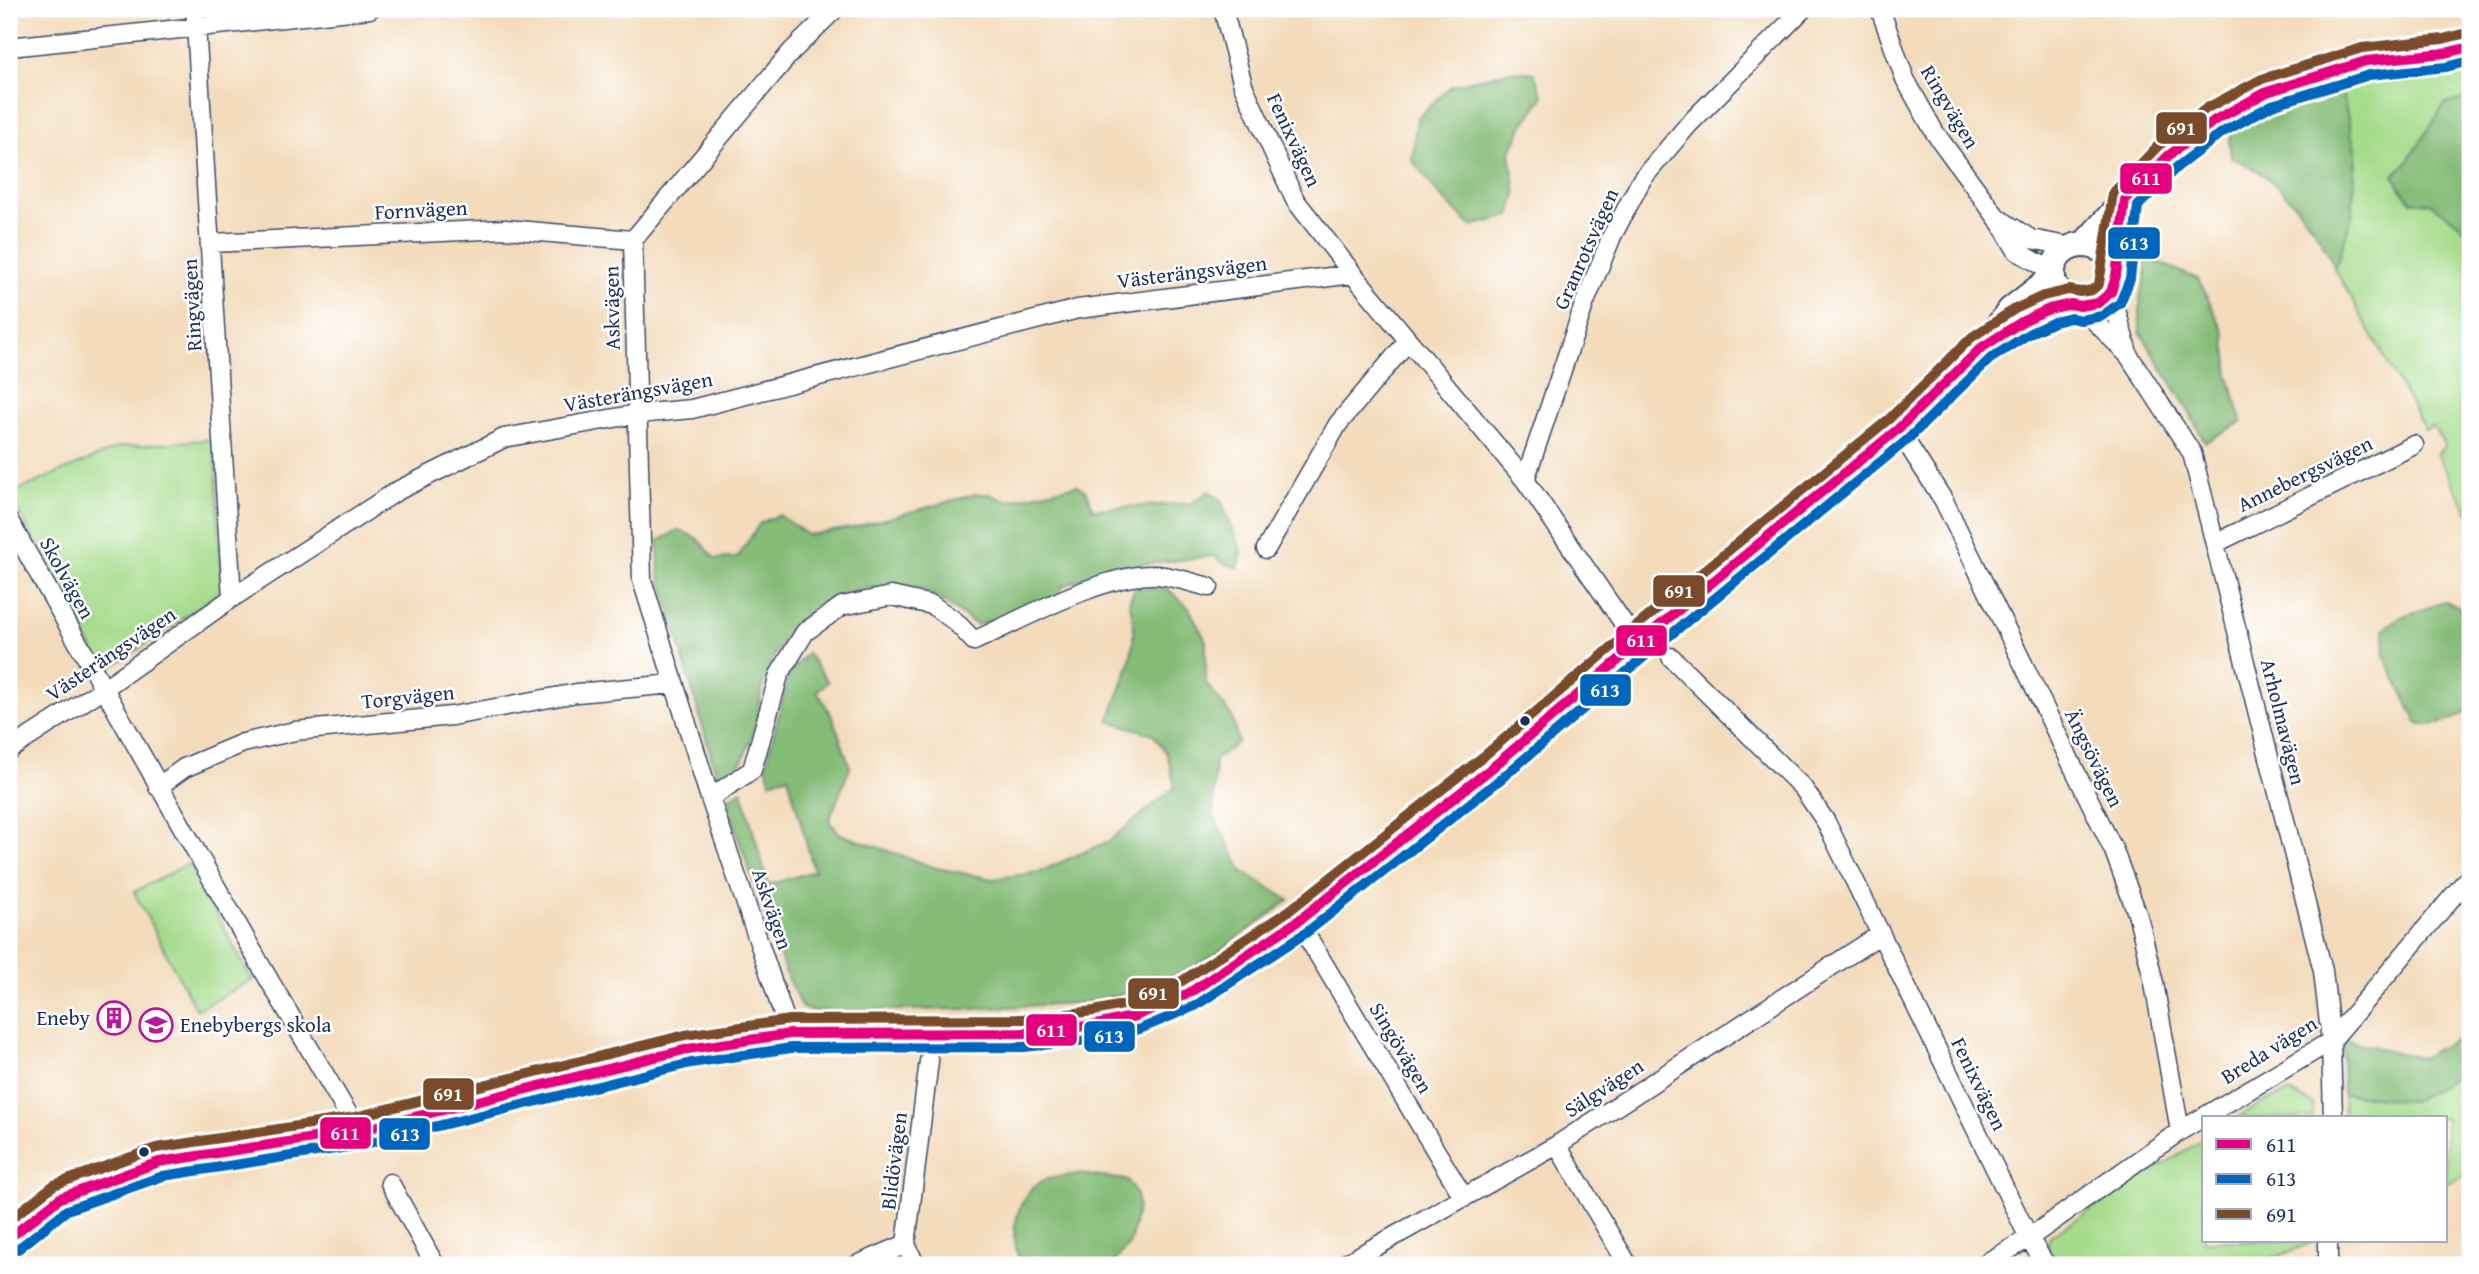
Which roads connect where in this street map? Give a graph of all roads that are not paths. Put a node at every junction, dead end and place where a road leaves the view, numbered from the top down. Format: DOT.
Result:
graph roads {
  1 [pos="195,9"];
  2 [pos="370,9"];
  3 [pos="835,9"];
  4 [pos="1223,9"];
  5 [pos="1803,9"];
  6 [pos="1880,9"];
  7 [pos="196,27"];
  8 [pos="9,47"];
  9 [pos="2470,47"];
  10 [pos="2125,200"];
  11 [pos="1998,219"];
  12 [pos="633,240"];
  13 [pos="211,243"];
  14 [pos="2078,245"];
  15 [pos="2116,264"];
  16 [pos="1353,274"];
  17 [pos="2052,274"];
  18 [pos="2111,292"];
  19 [pos="2076,305"];
  20 [pos="1408,341"];
  21 [pos="1980,348"];
  22 [pos="2129,356"];
  23 [pos="637,414"];
  24 [pos="1898,429"];
  25 [pos="2414,445"];
  26 [pos="1525,480"];
  27 [pos="9,521"];
  28 [pos="2216,543"];
  29 [pos="1266,549"];
  30 [pos="1209,587"];
  31 [pos="232,598"];
  32 [pos="1642,639"];
  33 [pos="1671,657"];
  34 [pos="673,684"];
  35 [pos="103,689"];
  36 [pos="9,750"];
  37 [pos="158,787"];
  38 [pos="710,798"];
  39 [pos="2470,876"];
  40 [pos="1298,921"];
  41 [pos="1881,934"];
  42 [pos="790,1034"];
  43 [pos="2331,1041"];
  44 [pos="929,1061"];
  45 [pos="2205,1116"];
  46 [pos="2333,1116"];
  47 [pos="2202,1118"];
  48 [pos="358,1131"];
  49 [pos="2180,1131"];
  50 [pos="1557,1145"];
  51 [pos="390,1183"];
  52 [pos="1464,1198"];
  53 [pos="9,1238"];
  54 [pos="2029,1238"];
  55 [pos="2328,1242"];
  56 [pos="906,1244"];
  57 [pos="435,1265"];
  58 [pos="857,1265"];
  59 [pos="915,1265"];
  60 [pos="1343,1265"];
  61 [pos="1628,1265"];
  62 [pos="1983,1265"];
  63 [pos="2046,1265"];
  64 [pos="2328,1265"];
  1 -- 7 [label="street, Ringvägen"];
  2 -- 7 [label="street"];
  3 -- 12 [label="street, Askvägen"];
  4 -- 16 [label="street, Fenixvägen"];
  5 -- 26 [label="street, Granrotsvägen"];
  6 -- 11 [label="street, Ringvägen"];
  7 -- 8 [label="street"];
  7 -- 13 [label="street, Ringvägen"];
  9 -- 10 [label="main road"];
  10 -- 14 [label="main road"];
  10 -- 15 [label="main road"];
  11 -- 14 [label="street, Ringvägen"];
  11 -- 17 [label="street, Ringvägen"];
  12 -- 13 [label="street, Fornvägen"];
  12 -- 23 [label="street, Askvägen"];
  13 -- 31 [label="street, Ringvägen"];
  14 -- 15 [label="main road"];
  14 -- 17 [label="main road"];
  15 -- 18 [label="main road"];
  16 -- 20 [label="street, Fenixvägen"];
  16 -- 23 [label="street, Västerängsvägen"];
  17 -- 19 [label="main road"];
  17 -- 21 [label="main road"];
  18 -- 19 [label="main road"];
  18 -- 22 [label="street, Arholmavägen"];
  19 -- 21 [label="main road"];
  19 -- 22 [label="street, Arholmavägen"];
  20 -- 26 [label="street, Fenixvägen"];
  20 -- 29 [label="street"];
  21 -- 24 [label="main road"];
  22 -- 28 [label="street, Arholmavägen"];
  23 -- 31 [label="street, Västerängsvägen"];
  23 -- 34 [label="street, Askvägen"];
  24 -- 32 [label="main road"];
  24 -- 49 [label="street, Ängsövägen"];
  25 -- 28 [label="street, Annebergsvägen"];
  26 -- 32 [label="street, Fenixvägen"];
  27 -- 35 [label="street, Skolvägen"];
  28 -- 43 [label="street, Arholmavägen"];
  30 -- 38 [label="street"];
  31 -- 35 [label="street, Västerängsvägen"];
  32 -- 40 [label="main road"];
  33 -- 41 [label="street, Fenixvägen"];
  34 -- 37 [label="street, Torgvägen"];
  34 -- 38 [label="street, Askvägen"];
  35 -- 36 [label="street, Västerängsvägen"];
  35 -- 37 [label="street, Skolvägen"];
  37 -- 48 [label="street, Skolvägen"];
  38 -- 42 [label="street, Askvägen"];
  39 -- 43 [label="street, Breda vägen"];
  40 -- 42 [label="main road"];
  40 -- 52 [label="street, Singövägen"];
  41 -- 50 [label="street, Sälgvägen"];
  41 -- 54 [label="street, Fenixvägen"];
  42 -- 48 [label="main road"];
  43 -- 45 [label="street, Breda vägen"];
  43 -- 46 [label="street, Arholmavägen"];
  44 -- 56 [label="street, Blidövägen"];
  47 -- 49 [label="street, Breda vägen"];
  48 -- 53 [label="main road"];
  49 -- 54 [label="street, Breda vägen"];
  50 -- 52 [label="street, Sälgvägen"];
  50 -- 61 [label="street"];
  51 -- 57 [label="street"];
  52 -- 60 [label="street, Sälgvägen"];
  54 -- 62 [label="street, Breda vägen"];
  54 -- 63 [label="street, Fenixvägen"];
  55 -- 64 [label="street"];
  56 -- 58 [label="street"];
  56 -- 59 [label="street"];
}
